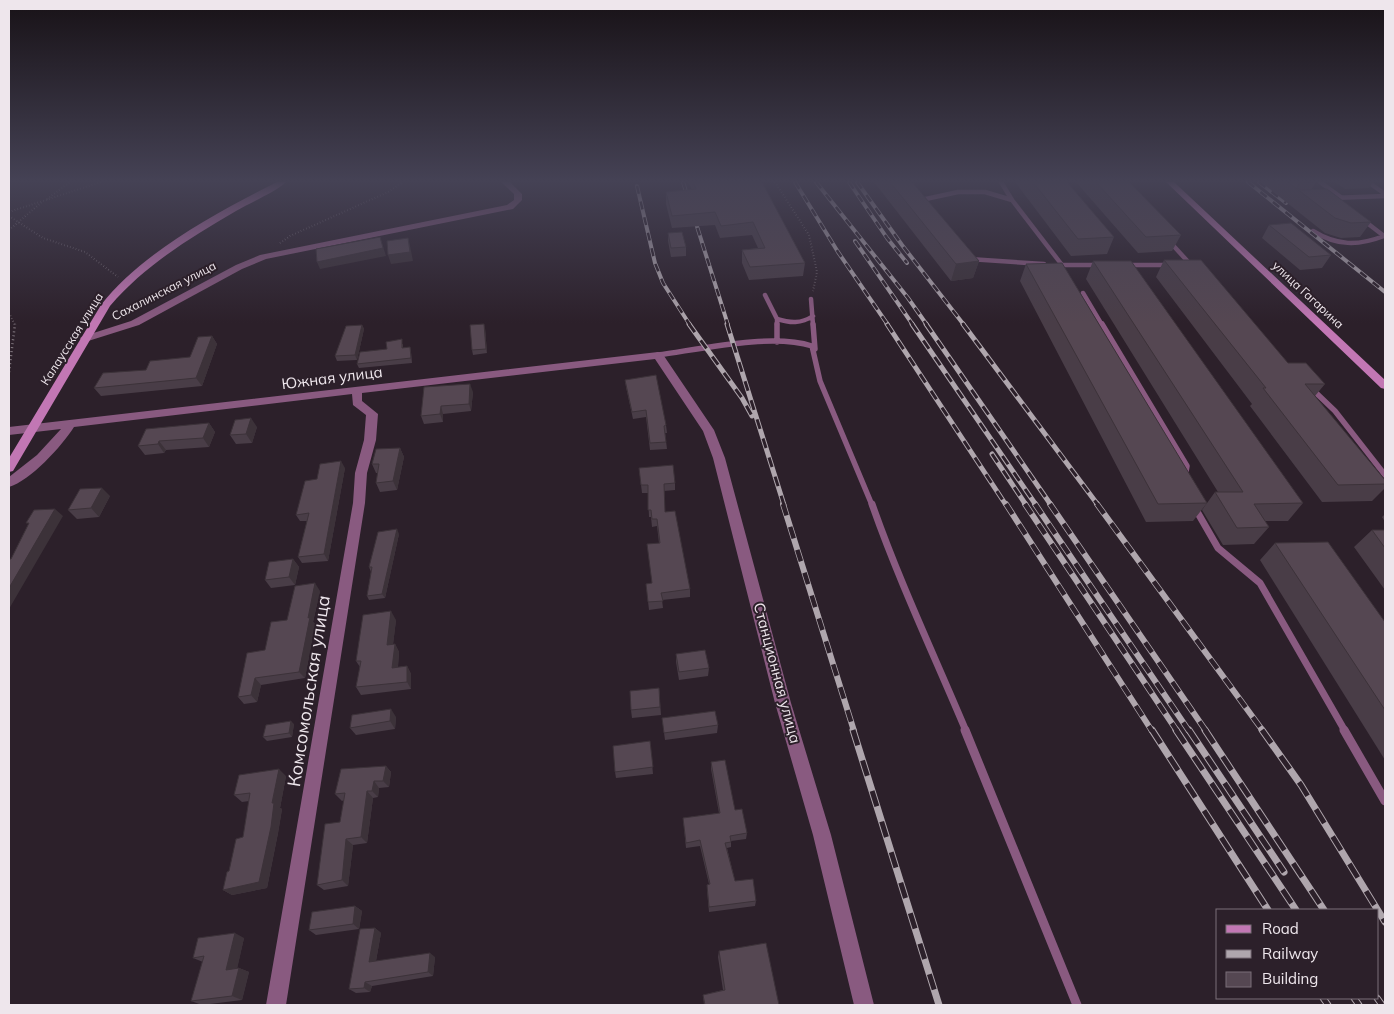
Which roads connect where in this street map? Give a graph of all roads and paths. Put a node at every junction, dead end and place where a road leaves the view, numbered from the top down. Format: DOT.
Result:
graph roads {
  1 [pos="30,229"];
  2 [pos="200,229"];
  3 [pos="305,229"];
  4 [pos="400,229"];
  5 [pos="805,229"];
  6 [pos="1036,229"];
  7 [pos="1220,229"];
  8 [pos="1313,231"];
  9 [pos="1384,236"];
  10 [pos="1166,237"];
  11 [pos="277,244"];
  12 [pos="962,251"];
  13 [pos="1062,265"];
  14 [pos="1110,265"];
  15 [pos="1119,265"];
  16 [pos="1173,265"];
  17 [pos="1182,265"];
  18 [pos="1191,265"];
  19 [pos="1197,272"];
  20 [pos="126,282"];
  21 [pos="1083,293"];
  22 [pos="765,296"];
  23 [pos="811,299"];
  24 [pos="9,313"];
  25 [pos="813,316"];
  26 [pos="777,319"];
  27 [pos="85,339"];
  28 [pos="777,342"];
  29 [pos="815,353"];
  30 [pos="658,355"];
  31 [pos="9,372"];
  32 [pos="1308,385"];
  33 [pos="1385,386"];
  34 [pos="357,390"];
  35 [pos="69,426"];
  36 [pos="30,430"];
  37 [pos="9,431"];
  38 [pos="9,468"];
  39 [pos="1385,475"];
  40 [pos="9,483"];
  41 [pos="1182,486"];
  42 [pos="1191,501"];
  43 [pos="1385,801"];
  44 [pos="276,1005"];
  45 [pos="864,1005"];
  46 [pos="1077,1005"];
  1 -- 20 [label="path"];
  2 -- 20 [label="street, Калаусская улица"];
  3 -- 11 [label="path"];
  4 -- 27 [label="street, Сахалинская улица"];
  5 -- 23 [label="path"];
  6 -- 13 [label="lane"];
  7 -- 33 [label="street, улица Гагарина"];
  8 -- 9 [label="lane"];
  10 -- 18 [label="lane"];
  12 -- 13 [label="lane"];
  13 -- 14 [label="lane"];
  15 -- 16 [label="lane"];
  17 -- 18 [label="lane"];
  18 -- 19 [label="lane"];
  20 -- 27 [label="street, Калаусская улица"];
  21 -- 41 [label="lane"];
  22 -- 26 [label="lane"];
  23 -- 25 [label="lane"];
  24 -- 31 [label="path"];
  25 -- 26 [label="lane"];
  25 -- 29 [label="lane"];
  26 -- 28 [label="lane"];
  27 -- 36 [label="street, Калаусская улица"];
  28 -- 29 [label="lane"];
  28 -- 30 [label="lane"];
  29 -- 46 [label="lane"];
  30 -- 34 [label="street, Южная улица"];
  30 -- 45 [label="street, Станционная улица"];
  32 -- 39 [label="lane"];
  34 -- 35 [label="street, Южная улица"];
  34 -- 44 [label="street, Комсомольская улица"];
  35 -- 36 [label="street, Южная улица"];
  35 -- 40 [label="street"];
  36 -- 37 [label="street, Южная улица"];
  36 -- 38 [label="street, Калаусская улица"];
  42 -- 43 [label="lane"];
}
